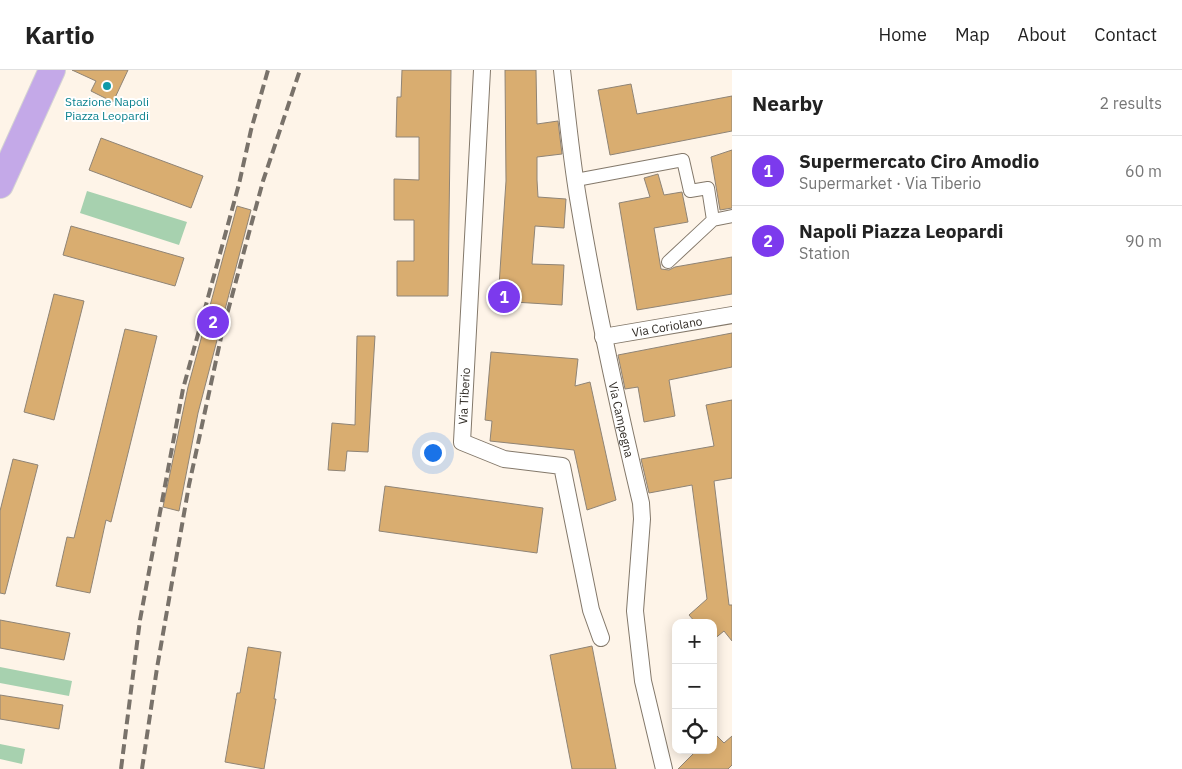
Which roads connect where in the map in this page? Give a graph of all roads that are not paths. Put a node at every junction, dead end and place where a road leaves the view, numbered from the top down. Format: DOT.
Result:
graph roads {
  1 [pos="52,70"];
  2 [pos="482,70"];
  3 [pos="562,70"];
  4 [pos="576,180"];
  5 [pos="0,185"];
  6 [pos="732,216"];
  7 [pos="713,220"];
  8 [pos="668,262"];
  9 [pos="732,315"];
  10 [pos="603,337"];
  11 [pos="601,638"];
  12 [pos="664,769"];
  1 -- 5 [label="main road"];
  2 -- 11 [label="street, Via Tiberio"];
  3 -- 4 [label="street, Via Campegna"];
  4 -- 7 [label="street"];
  4 -- 10 [label="street, Via Campegna"];
  6 -- 7 [label="street"];
  7 -- 8 [label="street"];
  9 -- 10 [label="street, Via Coriolano"];
  10 -- 12 [label="street, Via Campegna"];
}
